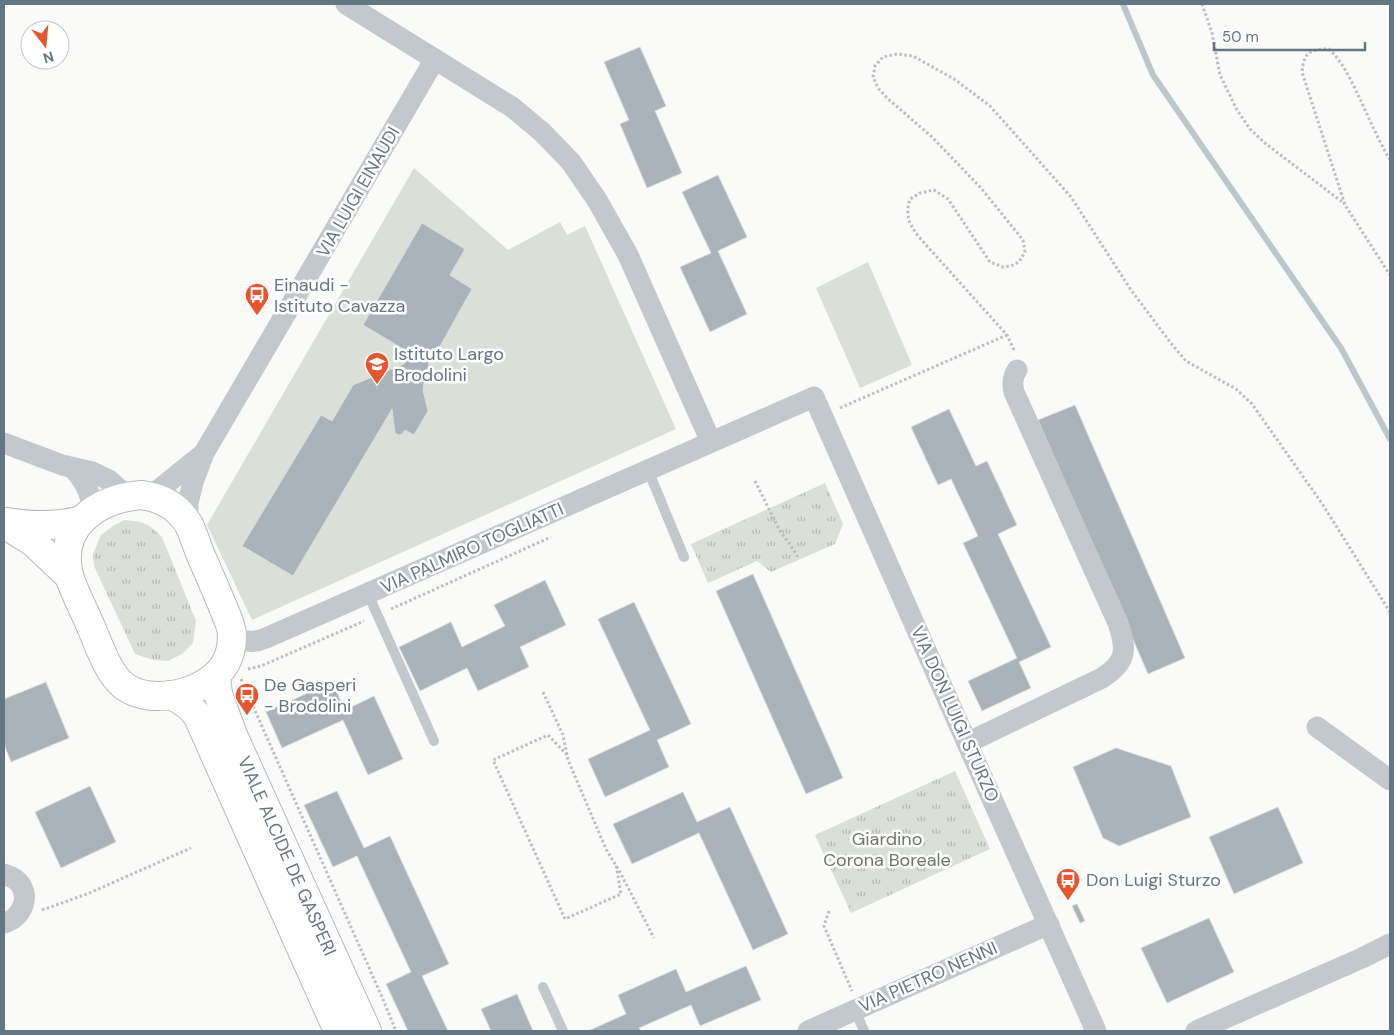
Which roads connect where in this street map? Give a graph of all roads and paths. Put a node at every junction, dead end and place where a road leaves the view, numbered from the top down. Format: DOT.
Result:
graph roads {
  1 [pos="346,4"];
  2 [pos="1202,4"];
  3 [pos="435,59"];
  4 [pos="1390,160"];
  5 [pos="1345,204"];
  6 [pos="1390,275"];
  7 [pos="1007,336"];
  8 [pos="1017,370"];
  9 [pos="818,406"];
  10 [pos="711,442"];
  11 [pos="4,443"];
  12 [pos="204,453"];
  13 [pos="73,468"];
  14 [pos="648,470"];
  15 [pos="755,481"];
  16 [pos="139,496"];
  17 [pos="87,516"];
  18 [pos="4,523"];
  19 [pos="188,523"];
  20 [pos="684,557"];
  21 [pos="799,560"];
  22 [pos="70,576"];
  23 [pos="368,594"];
  24 [pos="1390,612"];
  25 [pos="378,615"];
  26 [pos="232,634"];
  27 [pos="233,674"];
  28 [pos="543,692"];
  29 [pos="170,695"];
  30 [pos="1317,727"];
  31 [pos="434,741"];
  32 [pos="967,743"];
  33 [pos="567,755"];
  34 [pos="1390,780"];
  35 [pos="191,848"];
  36 [pos="616,864"];
  37 [pos="4,874"];
  38 [pos="829,911"];
  39 [pos="7,922"];
  40 [pos="1049,924"];
  41 [pos="654,938"];
  42 [pos="1390,944"];
  43 [pos="543,987"];
  44 [pos="857,1009"];
  45 [pos="338,1031"];
  46 [pos="367,1031"];
  47 [pos="396,1031"];
  48 [pos="563,1031"];
  49 [pos="808,1031"];
  50 [pos="864,1031"];
  51 [pos="1096,1031"];
  52 [pos="1196,1031"];
  1 -- 3 [label="street"];
  2 -- 5 [label="path"];
  3 -- 10 [label="street"];
  3 -- 12 [label="street, VIA LUIGI EINAUDI"];
  4 -- 5 [label="path"];
  5 -- 6 [label="path"];
  7 -- 8 [label="path"];
  7 -- 9 [label="path"];
  7 -- 24 [label="path"];
  8 -- 32 [label="street"];
  9 -- 10 [label="street, VIA PALMIRO TOGLIATTI"];
  9 -- 32 [label="street, VIA DON LUIGI STURZO"];
  10 -- 14 [label="street, VIA PALMIRO TOGLIATTI"];
  11 -- 13 [label="street"];
  12 -- 16 [label="street, VIA LUIGI EINAUDI"];
  12 -- 19 [label="street, VIA LUIGI EINAUDI"];
  13 -- 16 [label="street"];
  13 -- 17 [label="street"];
  14 -- 20 [label="lane"];
  14 -- 23 [label="street, VIA PALMIRO TOGLIATTI"];
  15 -- 21 [label="path"];
  16 -- 17 [label="street"];
  16 -- 19 [label="street"];
  17 -- 18 [label="street"];
  17 -- 22 [label="street"];
  18 -- 22 [label="street"];
  19 -- 26 [label="street"];
  22 -- 29 [label="street"];
  23 -- 25 [label="lane"];
  23 -- 26 [label="street, VIA PALMIRO TOGLIATTI"];
  25 -- 27 [label="path"];
  25 -- 31 [label="lane"];
  26 -- 27 [label="street"];
  27 -- 29 [label="street"];
  27 -- 46 [label="street, VIALE ALCIDE DE GASPERI"];
  27 -- 47 [label="path"];
  28 -- 33 [label="path"];
  29 -- 45 [label="street, VIALE ALCIDE DE GASPERI"];
  30 -- 34 [label="street"];
  32 -- 40 [label="street, VIA DON LUIGI STURZO"];
  33 -- 36 [label="path"];
  33 -- 36 [label="path"];
  35 -- 39 [label="path"];
  36 -- 41 [label="path"];
  37 -- 39 [label="street"];
  38 -- 44 [label="path"];
  40 -- 44 [label="street, VIA PIETRO NENNI"];
  40 -- 51 [label="street, VIA DON LUIGI STURZO"];
  42 -- 52 [label="street"];
  43 -- 48 [label="lane"];
  44 -- 49 [label="street, VIA PIETRO NENNI"];
  44 -- 50 [label="lane"];
}
